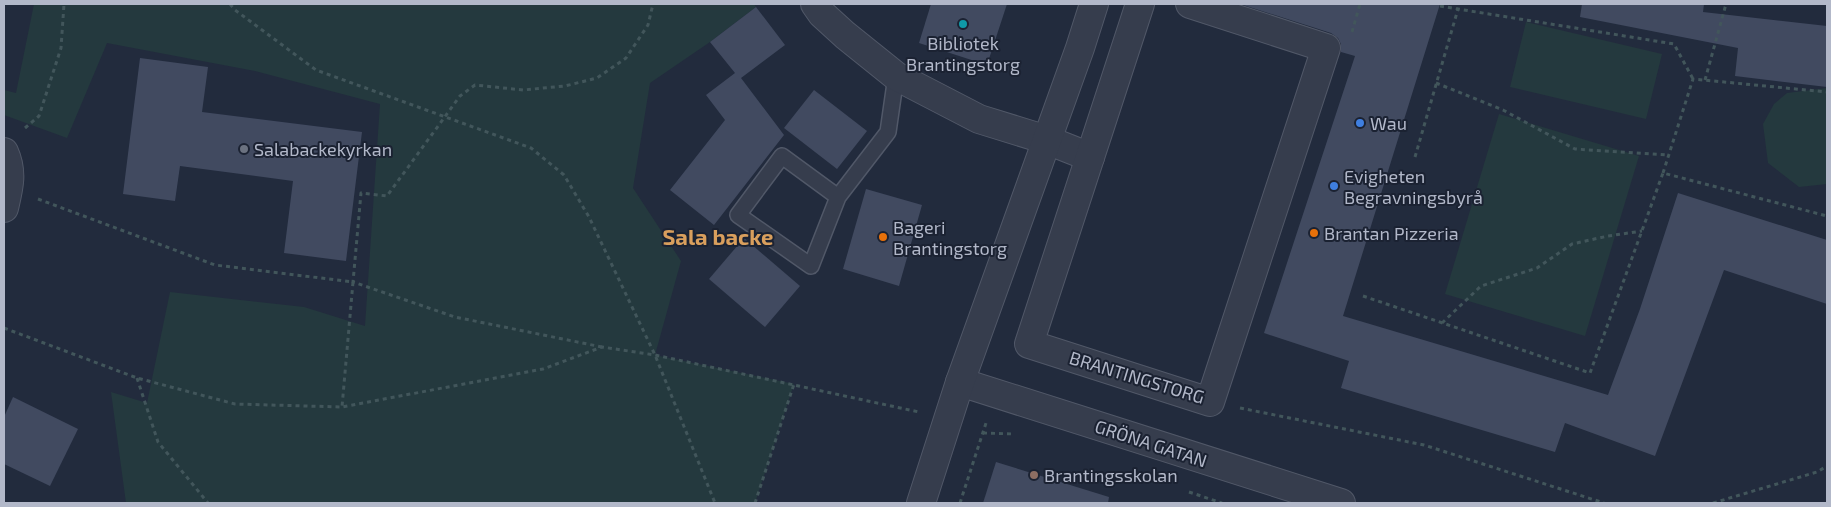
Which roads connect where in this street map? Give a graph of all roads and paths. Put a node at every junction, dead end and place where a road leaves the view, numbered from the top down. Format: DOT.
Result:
graph roads {
  1 [pos="64,4"];
  2 [pos="230,4"];
  3 [pos="653,4"];
  4 [pos="815,4"];
  5 [pos="1094,4"];
  6 [pos="1140,4"];
  7 [pos="1190,4"];
  8 [pos="1360,4"];
  9 [pos="1726,4"];
  10 [pos="1440,6"];
  11 [pos="1458,9"];
  12 [pos="1350,41"];
  13 [pos="896,76"];
  14 [pos="1692,79"];
  15 [pos="1705,80"];
  16 [pos="1436,83"];
  17 [pos="1827,92"];
  18 [pos="444,117"];
  19 [pos="1047,140"];
  20 [pos="11,144"];
  21 [pos="1669,155"];
  22 [pos="1090,157"];
  23 [pos="1415,157"];
  24 [pos="1663,173"];
  25 [pos="838,197"];
  26 [pos="6,198"];
  27 [pos="1827,216"];
  28 [pos="1642,231"];
  29 [pos="353,282"];
  30 [pos="1363,296"];
  31 [pos="1442,323"];
  32 [pos="4,328"];
  33 [pos="602,347"];
  34 [pos="655,355"];
  35 [pos="137,378"];
  36 [pos="960,382"];
  37 [pos="794,384"];
  38 [pos="996,393"];
  39 [pos="1210,402"];
  40 [pos="342,408"];
  41 [pos="948,419"];
  42 [pos="1827,466"];
  43 [pos="1189,492"];
  44 [pos="208,503"];
  45 [pos="714,503"];
  46 [pos="755,503"];
  47 [pos="921,503"];
  48 [pos="960,503"];
  49 [pos="1222,503"];
  50 [pos="1341,503"];
  51 [pos="1604,503"];
  52 [pos="1713,503"];
  1 -- 20 [label="path"];
  2 -- 18 [label="path"];
  3 -- 18 [label="path"];
  4 -- 13 [label="street"];
  5 -- 19 [label="street"];
  6 -- 22 [label="street, BRANTINGSTORG"];
  7 -- 39 [label="street, BRANTINGSTORG"];
  8 -- 12 [label="path"];
  9 -- 15 [label="path"];
  10 -- 11 [label="path"];
  11 -- 14 [label="path"];
  11 -- 16 [label="path"];
  13 -- 19 [label="street"];
  13 -- 25 [label="lane"];
  14 -- 15 [label="path"];
  14 -- 21 [label="path"];
  15 -- 17 [label="path"];
  16 -- 21 [label="path"];
  16 -- 23 [label="path"];
  18 -- 29 [label="path"];
  18 -- 34 [label="path"];
  19 -- 22 [label="street"];
  19 -- 36 [label="street"];
  20 -- 26 [label="street"];
  21 -- 24 [label="path"];
  22 -- 39 [label="street, BRANTINGSTORG"];
  24 -- 27 [label="path"];
  24 -- 28 [label="path"];
  25 -- 25 [label="lane"];
  26 -- 29 [label="path"];
  28 -- 31 [label="path"];
  28 -- 31 [label="path"];
  29 -- 33 [label="path"];
  29 -- 40 [label="path"];
  30 -- 31 [label="path"];
  32 -- 35 [label="path"];
  33 -- 34 [label="path"];
  33 -- 40 [label="path"];
  34 -- 37 [label="path"];
  34 -- 45 [label="path"];
  35 -- 40 [label="path"];
  35 -- 44 [label="path"];
  36 -- 38 [label="street, GRÖNA GATAN"];
  36 -- 41 [label="street"];
  37 -- 41 [label="path"];
  37 -- 46 [label="path"];
  38 -- 48 [label="path"];
  38 -- 50 [label="street, GRÖNA GATAN"];
  39 -- 51 [label="path"];
  41 -- 47 [label="street"];
  42 -- 52 [label="path"];
  43 -- 49 [label="path"];
}
